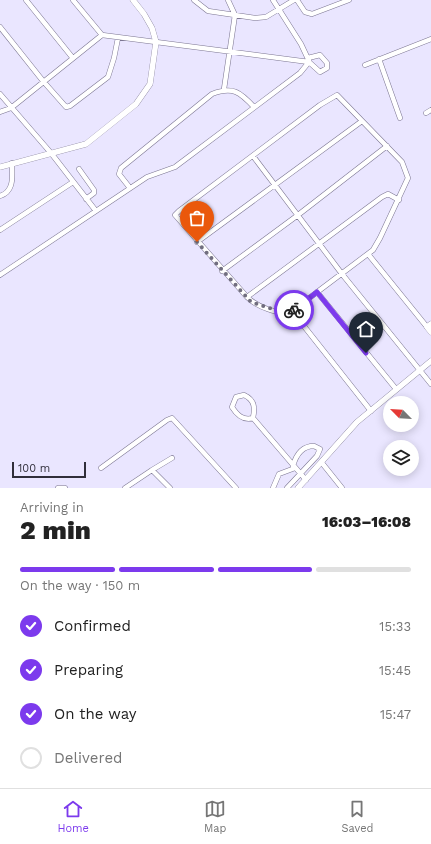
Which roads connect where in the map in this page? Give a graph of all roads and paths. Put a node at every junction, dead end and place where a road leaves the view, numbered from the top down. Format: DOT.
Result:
graph roads {
  1 [pos="26,0"];
  2 [pos="73,0"];
  3 [pos="133,0"];
  4 [pos="194,0"];
  5 [pos="228,0"];
  6 [pos="273,0"];
  7 [pos="295,0"];
  8 [pos="349,0"];
  9 [pos="279,9"];
  10 [pos="235,15"];
  11 [pos="0,27"];
  12 [pos="102,35"];
  13 [pos="118,38"];
  14 [pos="431,39"];
  15 [pos="156,42"];
  16 [pos="230,52"];
  17 [pos="72,57"];
  18 [pos="379,59"];
  19 [pos="309,60"];
  20 [pos="365,65"];
  21 [pos="43,81"];
  22 [pos="224,89"];
  23 [pos="0,94"];
  24 [pos="254,106"];
  25 [pos="11,108"];
  26 [pos="431,110"];
  27 [pos="0,112"];
  28 [pos="426,112"];
  29 [pos="400,118"];
  30 [pos="362,121"];
  31 [pos="387,146"];
  32 [pos="50,153"];
  33 [pos="253,156"];
  34 [pos="12,163"];
  35 [pos="0,167"];
  36 [pos="79,169"];
  37 [pos="73,182"];
  38 [pos="276,184"];
  39 [pos="130,188"];
  40 [pos="0,196"];
  41 [pos="86,199"];
  42 [pos="399,200"];
  43 [pos="96,211"];
  44 [pos="298,216"];
  45 [pos="0,230"];
  46 [pos="197,242"];
  47 [pos="319,244"];
  48 [pos="368,254"];
  49 [pos="222,271"];
  50 [pos="0,274"];
  51 [pos="342,274"];
  52 [pos="317,292"];
  53 [pos="247,297"];
  54 [pos="292,311"];
  55 [pos="429,326"];
  56 [pos="431,332"];
  57 [pos="431,361"];
  58 [pos="420,370"];
  59 [pos="431,384"];
  60 [pos="396,390"];
  61 [pos="371,410"];
  62 [pos="252,418"];
  63 [pos="172,458"];
  64 [pos="322,463"];
  65 [pos="294,467"];
  66 [pos="102,468"];
  67 [pos="152,470"];
  68 [pos="300,474"];
  69 [pos="306,480"];
  70 [pos="58,488"];
  71 [pos="65,488"];
  72 [pos="125,488"];
  73 [pos="170,488"];
  74 [pos="236,488"];
  75 [pos="273,488"];
  76 [pos="287,488"];
  77 [pos="298,488"];
  78 [pos="342,488"];
  1 -- 17 [label="street"];
  2 -- 12 [label="street"];
  3 -- 15 [label="street"];
  4 -- 10 [label="street"];
  5 -- 10 [label="street"];
  6 -- 9 [label="street"];
  7 -- 8 [label="street"];
  7 -- 9 [label="street"];
  9 -- 10 [label="street"];
  9 -- 19 [label="street"];
  10 -- 16 [label="street"];
  11 -- 21 [label="street"];
  12 -- 13 [label="street"];
  12 -- 17 [label="street"];
  13 -- 15 [label="street"];
  13 -- 21 [label="street"];
  14 -- 18 [label="street"];
  15 -- 16 [label="street"];
  15 -- 32 [label="street"];
  16 -- 19 [label="street"];
  16 -- 22 [label="street"];
  17 -- 21 [label="street"];
  18 -- 20 [label="street"];
  18 -- 29 [label="street"];
  19 -- 24 [label="street"];
  21 -- 25 [label="street"];
  22 -- 24 [label="street"];
  22 -- 39 [label="street"];
  23 -- 25 [label="street"];
  24 -- 39 [label="street"];
  25 -- 27 [label="street"];
  25 -- 32 [label="street"];
  26 -- 28 [label="street"];
  30 -- 31 [label="street"];
  30 -- 33 [label="street"];
  30 -- 38 [label="street"];
  31 -- 42 [label="street"];
  31 -- 44 [label="street"];
  32 -- 34 [label="street"];
  32 -- 37 [label="street"];
  33 -- 38 [label="street"];
  33 -- 46 [label="street"];
  34 -- 35 [label="street"];
  34 -- 40 [label="street"];
  36 -- 41 [label="street"];
  37 -- 41 [label="street"];
  37 -- 45 [label="street"];
  38 -- 44 [label="street"];
  38 -- 46 [label="street"];
  39 -- 43 [label="street"];
  41 -- 43 [label="street"];
  42 -- 47 [label="street"];
  42 -- 48 [label="street"];
  43 -- 50 [label="street"];
  44 -- 47 [label="street"];
  44 -- 49 [label="street"];
  46 -- 49 [label="street"];
  47 -- 51 [label="street"];
  47 -- 53 [label="street"];
  48 -- 51 [label="street"];
  48 -- 55 [label="street"];
  49 -- 53 [label="street"];
  51 -- 52 [label="street"];
  51 -- 58 [label="street"];
  52 -- 54 [label="street"];
  52 -- 60 [label="street"];
  53 -- 54 [label="street"];
  54 -- 61 [label="street"];
  55 -- 56 [label="street"];
  57 -- 58 [label="street"];
  58 -- 59 [label="street"];
  58 -- 60 [label="street"];
  60 -- 61 [label="street"];
  61 -- 64 [label="street"];
  62 -- 62 [label="street"];
  62 -- 65 [label="street"];
  63 -- 67 [label="street"];
  64 -- 69 [label="street"];
  64 -- 78 [label="street"];
  65 -- 68 [label="street"];
  65 -- 68 [label="street"];
  65 -- 75 [label="street"];
  66 -- 74 [label="street"];
  67 -- 72 [label="street"];
  67 -- 73 [label="street"];
  68 -- 69 [label="street"];
  68 -- 76 [label="street"];
  69 -- 77 [label="street"];
  70 -- 71 [label="street"];
}
